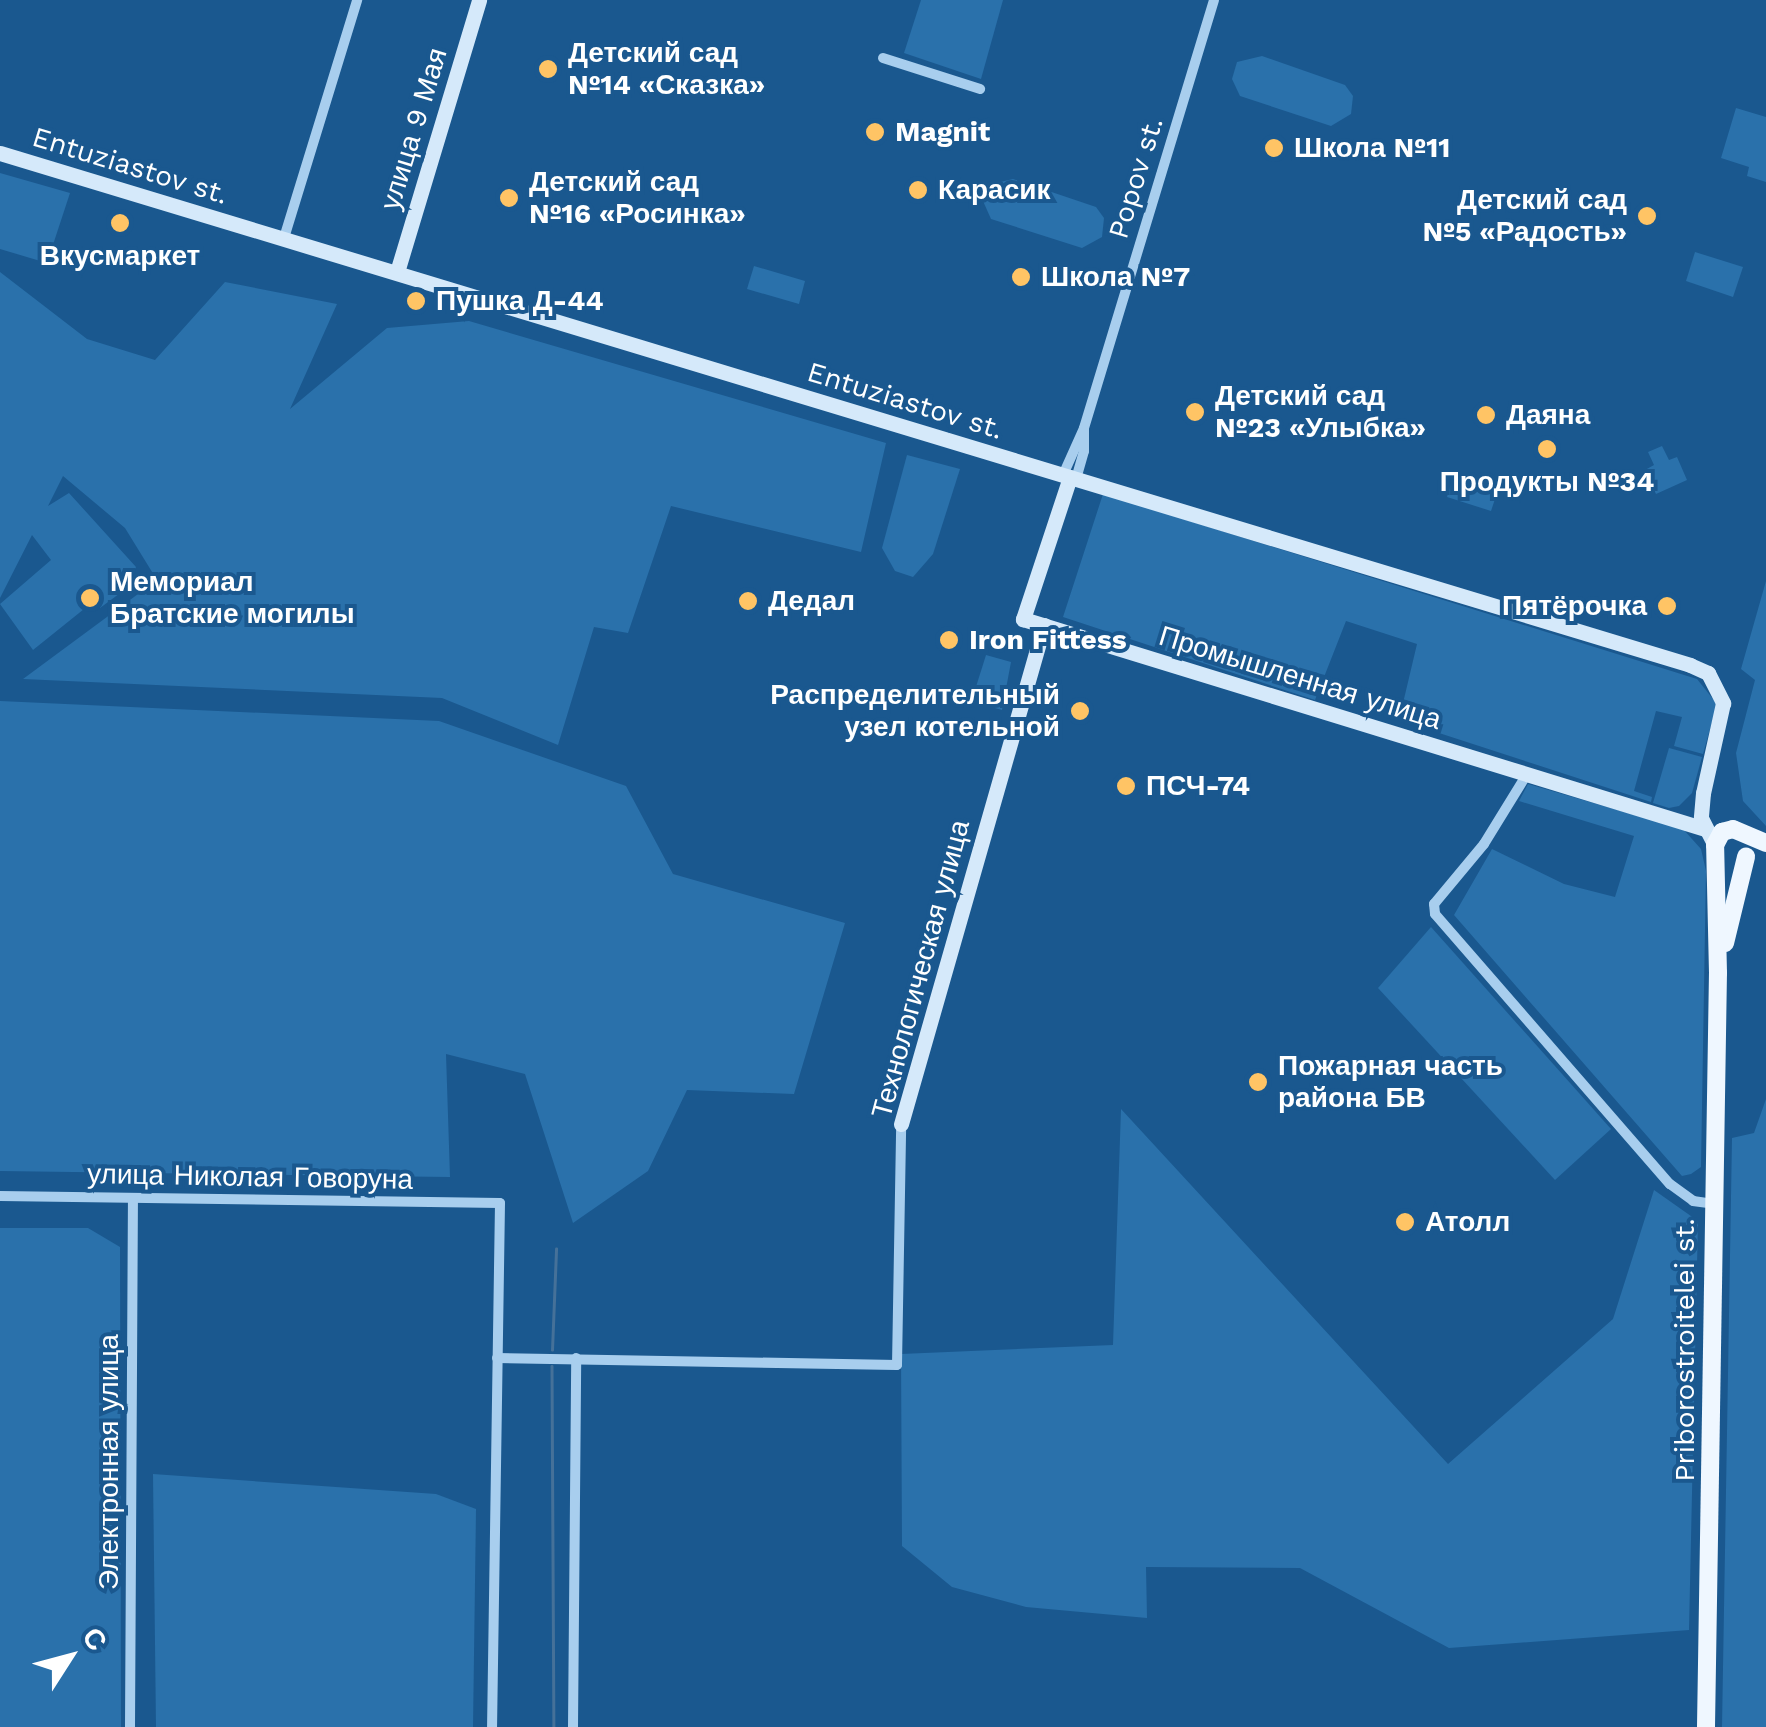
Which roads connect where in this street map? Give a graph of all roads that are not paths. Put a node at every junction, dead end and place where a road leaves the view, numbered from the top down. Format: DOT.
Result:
graph roads {
  1 [pos="357,0"];
  2 [pos="479,0"];
  3 [pos="1214,0"];
  4 [pos="884,58"];
  5 [pos="980,90"];
  6 [pos="0,152"];
  7 [pos="284,238"];
  8 [pos="396,272"];
  9 [pos="1069,477"];
  10 [pos="1044,625"];
  11 [pos="1527,774"];
  12 [pos="1703,793"];
  13 [pos="1712,843"];
  14 [pos="1750,844"];
  15 [pos="1718,973"];
  16 [pos="902,1124"];
  17 [pos="0,1196"];
  18 [pos="132,1198"];
  19 [pos="1714,1204"];
  20 [pos="497,1358"];
  21 [pos="576,1358"];
  22 [pos="130,1727"];
  23 [pos="492,1727"];
  24 [pos="573,1727"];
  25 [pos="1706,1727"];
  1 -- 7 [label="street"];
  2 -- 8 [label="street, улица 9 Мая"];
  3 -- 9 [label="street, Popov st."];
  4 -- 5 [label="street"];
  6 -- 7 [label="street, Entuziastov st."];
  7 -- 8 [label="street, Entuziastov st."];
  8 -- 9 [label="street, Entuziastov st."];
  9 -- 10 [label="street"];
  9 -- 12 [label="street, Entuziastov st."];
  10 -- 11 [label="street, Промышленная улица"];
  10 -- 16 [label="street, Технологическая улица"];
  11 -- 13 [label="street, Промышленная улица"];
  11 -- 19 [label="street"];
  12 -- 13 [label="street"];
  12 -- 14 [label="street"];
  13 -- 14 [label="main road"];
  13 -- 14 [label="main road"];
  13 -- 15 [label="main road, Priborostroitelei st."];
  14 -- 15 [label="main road, Priborostroitelei st."];
  15 -- 19 [label="main road, Priborostroitelei st."];
  16 -- 21 [label="street, Технологическая улица"];
  17 -- 18 [label="street, улица Николая Говоруна"];
  18 -- 20 [label="street, улица Николая Говоруна"];
  18 -- 22 [label="street, Электронная улица"];
  19 -- 25 [label="main road, Priborostroitelei st."];
  20 -- 21 [label="street"];
  20 -- 23 [label="street"];
  21 -- 24 [label="street"];
}
